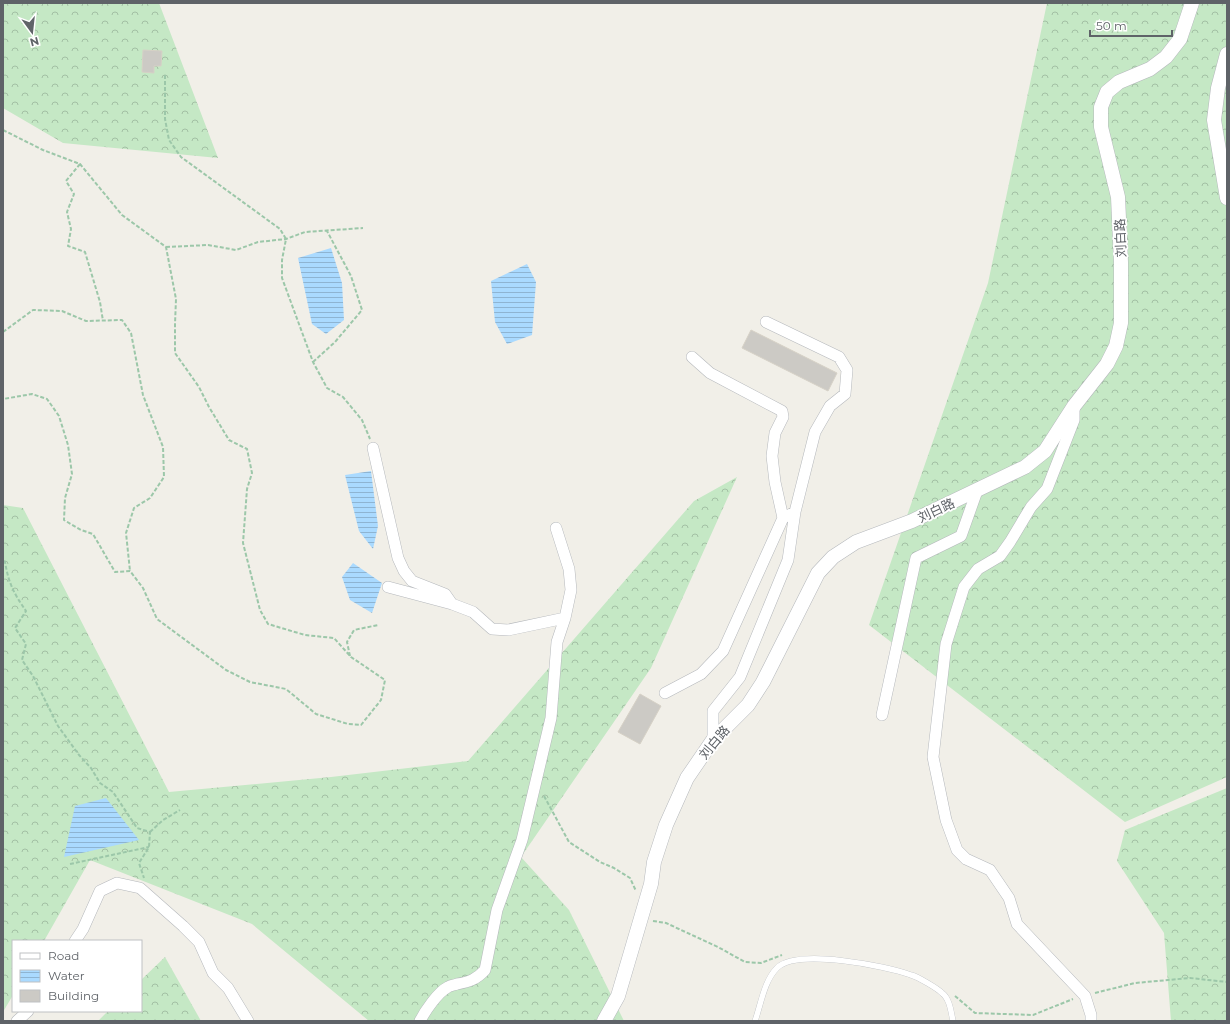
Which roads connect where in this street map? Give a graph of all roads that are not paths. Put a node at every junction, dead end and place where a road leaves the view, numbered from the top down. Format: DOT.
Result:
graph roads {
  1 [pos="1192,3"];
  2 [pos="1227,54"];
  3 [pos="1227,198"];
  4 [pos="766,322"];
  5 [pos="692,357"];
  6 [pos="1074,406"];
  7 [pos="373,448"];
  8 [pos="977,491"];
  9 [pos="795,512"];
  10 [pos="783,518"];
  11 [pos="556,528"];
  12 [pos="388,587"];
  13 [pos="452,604"];
  14 [pos="565,618"];
  15 [pos="665,693"];
  16 [pos="882,715"];
  17 [pos="713,740"];
  18 [pos="76,940"];
  19 [pos="27,1012"];
  20 [pos="17,1021"];
  21 [pos="248,1021"];
  22 [pos="420,1021"];
  23 [pos="604,1021"];
  24 [pos="755,1021"];
  25 [pos="953,1021"];
  26 [pos="1091,1021"];
  1 -- 6 [label="street, 刘白路"];
  2 -- 3 [label="street"];
  4 -- 9 [label="street"];
  5 -- 10 [label="street"];
  6 -- 8 [label="street, 刘白路"];
  6 -- 26 [label="street"];
  7 -- 13 [label="street"];
  8 -- 16 [label="street"];
  8 -- 17 [label="street, 刘白路"];
  9 -- 10 [label="street"];
  9 -- 17 [label="street"];
  10 -- 15 [label="street"];
  11 -- 14 [label="street"];
  12 -- 13 [label="street"];
  13 -- 14 [label="street"];
  14 -- 22 [label="street"];
  17 -- 23 [label="street, 刘白路"];
  18 -- 21 [label="street"];
  19 -- 20 [label="street"];
  24 -- 25 [label="lane"];
}
